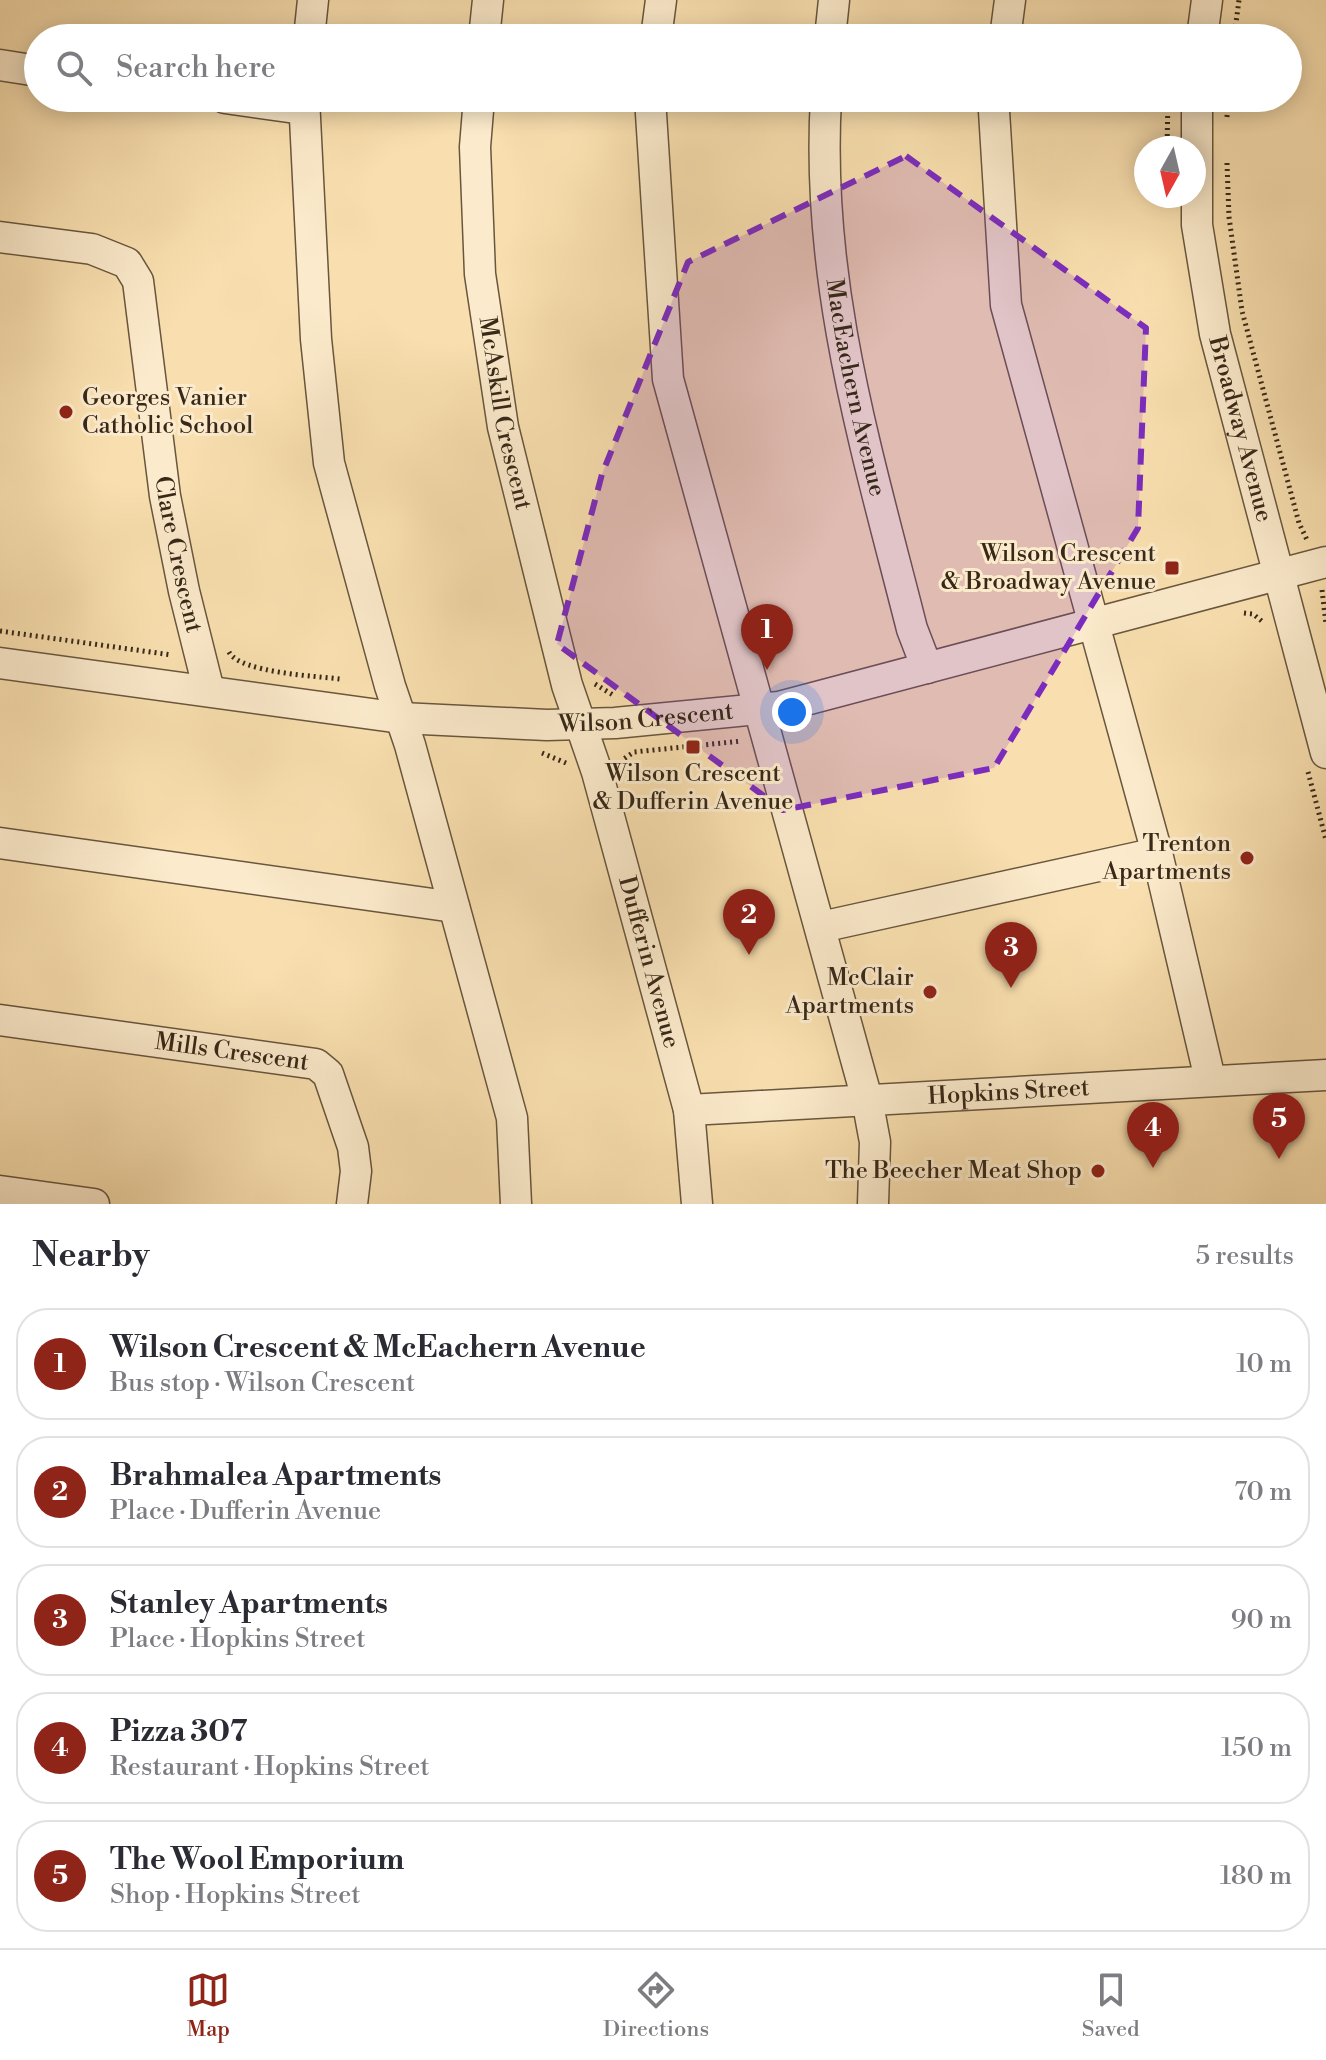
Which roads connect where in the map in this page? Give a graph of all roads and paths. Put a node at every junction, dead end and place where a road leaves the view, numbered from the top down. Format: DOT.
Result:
graph roads {
  1 [pos="313,0"];
  2 [pos="488,0"];
  3 [pos="661,0"];
  4 [pos="834,0"];
  5 [pos="1010,0"];
  6 [pos="1207,0"];
  7 [pos="1239,0"];
  8 [pos="310,24"];
  9 [pos="485,24"];
  10 [pos="658,24"];
  11 [pos="831,24"];
  12 [pos="1007,24"];
  13 [pos="1204,24"];
  14 [pos="1236,24"];
  15 [pos="0,65"];
  16 [pos="24,69"];
  17 [pos="304,112"];
  18 [pos="478,112"];
  19 [pos="651,112"];
  20 [pos="826,112"];
  21 [pos="994,112"];
  22 [pos="1168,112"];
  23 [pos="1196,112"];
  24 [pos="1227,112"];
  25 [pos="1226,128"];
  26 [pos="1167,136"];
  27 [pos="1227,158"];
  28 [pos="0,237"];
  29 [pos="1307,535"];
  30 [pos="1326,562"];
  31 [pos="1279,573"];
  32 [pos="1326,599"];
  33 [pos="1238,613"];
  34 [pos="1095,622"];
  35 [pos="1326,624"];
  36 [pos="1267,625"];
  37 [pos="0,663"];
  38 [pos="927,668"];
  39 [pos="209,691"];
  40 [pos="401,718"];
  41 [pos="581,723"];
  42 [pos="763,724"];
  43 [pos="1316,758"];
  44 [pos="621,775"];
  45 [pos="1326,840"];
  46 [pos="0,843"];
  47 [pos="1157,853"];
  48 [pos="454,907"];
  49 [pos="821,927"];
  50 [pos="0,1020"];
  51 [pos="1326,1075"];
  52 [pos="1210,1079"];
  53 [pos="867,1099"];
  54 [pos="689,1110"];
  55 [pos="0,1191"];
  56 [pos="94,1204"];
  57 [pos="352,1204"];
  58 [pos="516,1204"];
  59 [pos="697,1204"];
  60 [pos="873,1204"];
  1 -- 8 [label="street"];
  2 -- 9 [label="street"];
  3 -- 10 [label="street"];
  4 -- 11 [label="street"];
  5 -- 12 [label="street"];
  6 -- 13 [label="street"];
  7 -- 14 [label="path"];
  15 -- 16 [label="street"];
  17 -- 40 [label="street"];
  18 -- 41 [label="street, McAskill Crescent"];
  19 -- 42 [label="street"];
  20 -- 38 [label="street, MacEachern Avenue"];
  21 -- 34 [label="street"];
  22 -- 26 [label="path"];
  23 -- 31 [label="street, Broadway Avenue"];
  24 -- 25 [label="path"];
  27 -- 29 [label="path"];
  28 -- 39 [label="street, Clare Crescent"];
  30 -- 31 [label="street, Wilson Crescent"];
  31 -- 34 [label="street, Wilson Crescent"];
  31 -- 43 [label="street, Broadway Avenue"];
  32 -- 35 [label="path"];
  33 -- 36 [label="path"];
  34 -- 38 [label="street, Wilson Crescent"];
  34 -- 47 [label="street"];
  37 -- 39 [label="street, Wilson Crescent"];
  38 -- 42 [label="street, Wilson Crescent"];
  39 -- 40 [label="street, Wilson Crescent"];
  40 -- 41 [label="street, Wilson Crescent"];
  40 -- 48 [label="street"];
  41 -- 42 [label="street, Wilson Crescent"];
  41 -- 54 [label="street, Dufferin Avenue"];
  42 -- 44 [label="path"];
  42 -- 49 [label="street"];
  43 -- 45 [label="path"];
  46 -- 48 [label="street"];
  47 -- 49 [label="street"];
  47 -- 52 [label="street"];
  48 -- 58 [label="street"];
  49 -- 53 [label="street"];
  50 -- 57 [label="street, Mills Crescent"];
  51 -- 52 [label="street, Hopkins Street"];
  52 -- 53 [label="street, Hopkins Street"];
  53 -- 54 [label="street, Hopkins Street"];
  53 -- 60 [label="street"];
  54 -- 59 [label="street, Dufferin Avenue"];
  55 -- 56 [label="street"];
}
